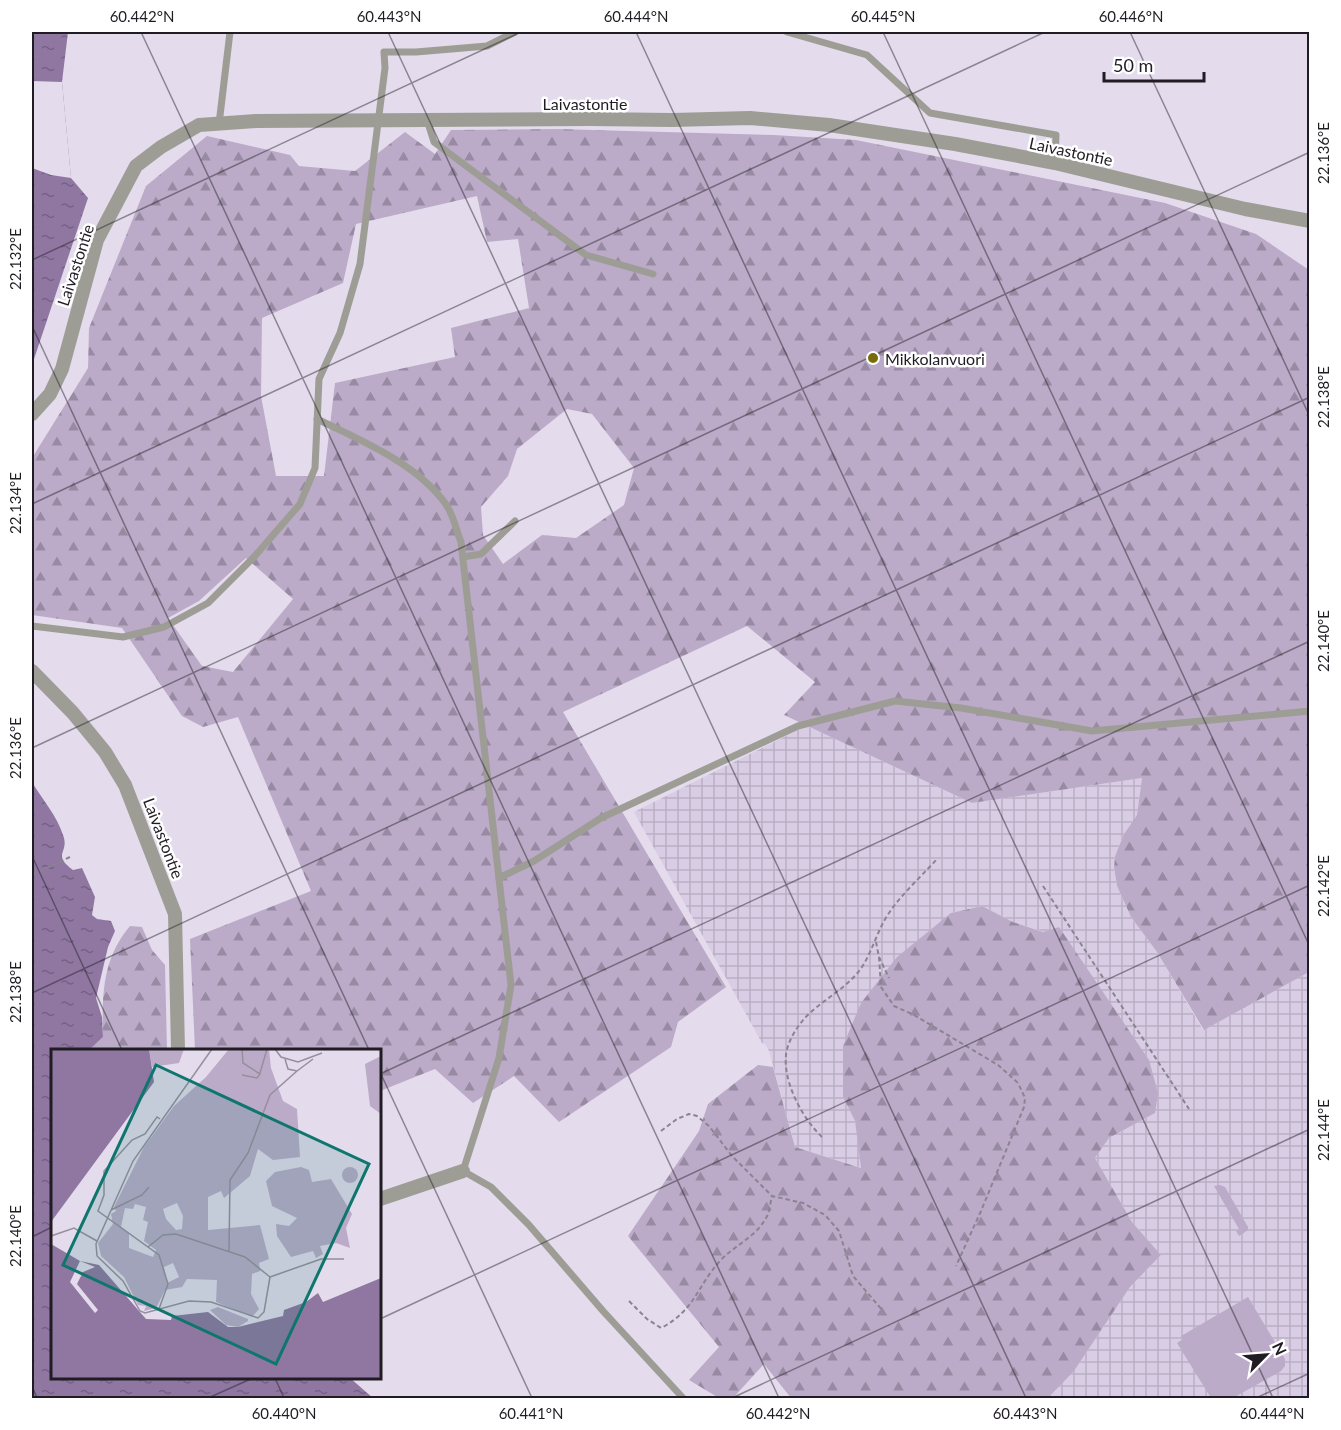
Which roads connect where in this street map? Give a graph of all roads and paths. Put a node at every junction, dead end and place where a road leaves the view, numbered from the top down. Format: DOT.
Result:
graph roads {
  1 [pos="230,32"];
  2 [pos="515,32"];
  3 [pos="787,32"];
  4 [pos="378,120"];
  5 [pos="427,120"];
  6 [pos="219,124"];
  7 [pos="1055,163"];
  8 [pos="1310,220"];
  9 [pos="653,274"];
  10 [pos="32,414"];
  11 [pos="317,419"];
  12 [pos="515,520"];
  13 [pos="463,557"];
  14 [pos="32,627"];
  15 [pos="32,672"];
  16 [pos="1310,711"];
  17 [pos="70,857"];
  18 [pos="937,859"];
  19 [pos="32,875"];
  20 [pos="499,878"];
  21 [pos="1043,886"];
  22 [pos="876,939"];
  23 [pos="879,957"];
  24 [pos="889,978"];
  25 [pos="178,1049"];
  26 [pos="1189,1109"];
  27 [pos="661,1131"];
  28 [pos="822,1137"];
  29 [pos="463,1171"];
  30 [pos="772,1196"];
  31 [pos="381,1198"];
  32 [pos="956,1266"];
  33 [pos="629,1301"];
  34 [pos="883,1311"];
  35 [pos="683,1398"];
  1 -- 6 [label="lane"];
  2 -- 4 [label="lane"];
  3 -- 7 [label="lane"];
  4 -- 5 [label="street, Laivastontie"];
  4 -- 6 [label="street, Laivastontie"];
  4 -- 11 [label="lane"];
  5 -- 7 [label="street, Laivastontie"];
  5 -- 9 [label="lane"];
  6 -- 10 [label="street, Laivastontie"];
  7 -- 8 [label="street, Laivastontie"];
  11 -- 13 [label="lane"];
  11 -- 14 [label="lane"];
  12 -- 13 [label="lane"];
  13 -- 20 [label="lane"];
  15 -- 25 [label="street, Laivastontie"];
  16 -- 20 [label="lane"];
  17 -- 19 [label="path"];
  18 -- 22 [label="path"];
  20 -- 29 [label="lane"];
  21 -- 26 [label="path"];
  22 -- 23 [label="path"];
  22 -- 28 [label="path"];
  23 -- 24 [label="path"];
  23 -- 32 [label="path"];
  27 -- 30 [label="path"];
  29 -- 31 [label="street"];
  29 -- 35 [label="lane"];
  30 -- 33 [label="path"];
  30 -- 34 [label="path"];
}
